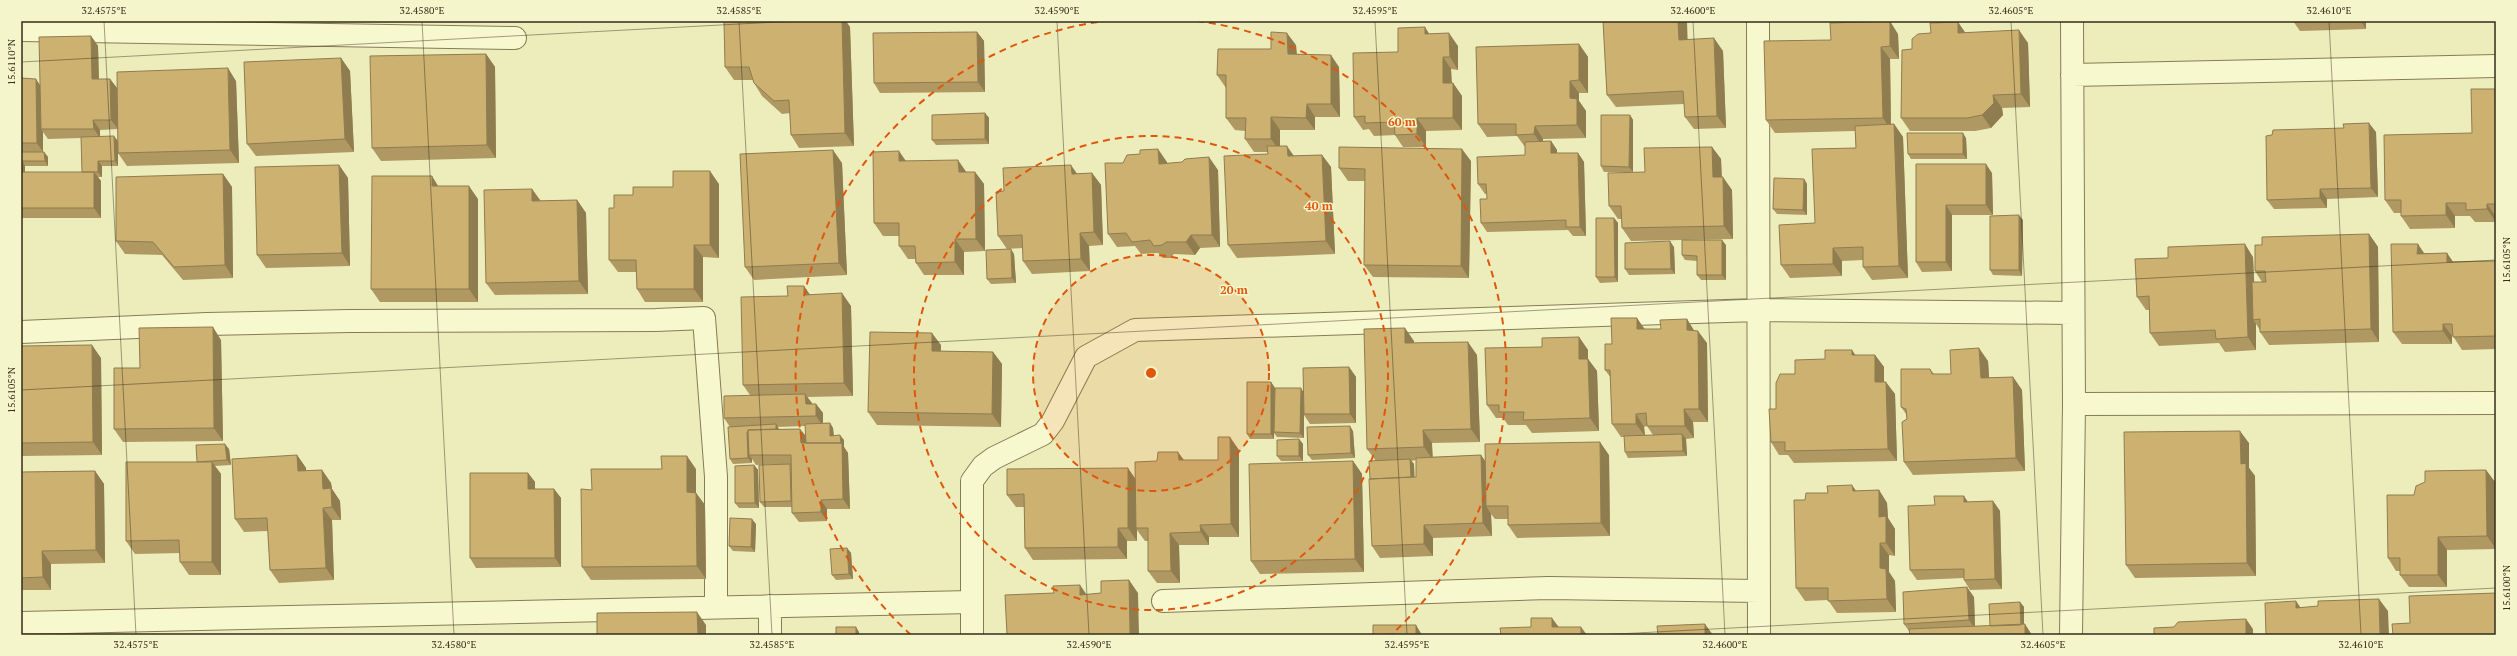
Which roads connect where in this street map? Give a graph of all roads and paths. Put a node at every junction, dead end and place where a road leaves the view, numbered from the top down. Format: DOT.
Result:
graph roads {
  1 [pos="1758,21"];
  2 [pos="2072,21"];
  3 [pos="21,30"];
  4 [pos="515,38"];
  5 [pos="2496,66"];
  6 [pos="2072,76"];
  7 [pos="1758,310"];
  8 [pos="2072,313"];
  9 [pos="21,332"];
  10 [pos="2496,403"];
  11 [pos="2074,404"];
  12 [pos="1759,591"];
  13 [pos="1163,601"];
  14 [pos="971,602"];
  15 [pos="716,606"];
  16 [pos="770,606"];
  17 [pos="21,623"];
  18 [pos="770,635"];
  19 [pos="972,635"];
  20 [pos="1759,635"];
  21 [pos="2071,635"];
  1 -- 7 [label="street"];
  2 -- 6 [label="street"];
  3 -- 4 [label="street"];
  5 -- 6 [label="street"];
  6 -- 8 [label="street"];
  7 -- 8 [label="street"];
  7 -- 12 [label="street"];
  7 -- 14 [label="street"];
  8 -- 11 [label="street"];
  9 -- 15 [label="street"];
  10 -- 11 [label="street"];
  11 -- 21 [label="street"];
  12 -- 13 [label="street"];
  12 -- 20 [label="street"];
  14 -- 16 [label="street"];
  14 -- 19 [label="street"];
  15 -- 16 [label="street"];
  15 -- 17 [label="street"];
  16 -- 18 [label="street"];
}
